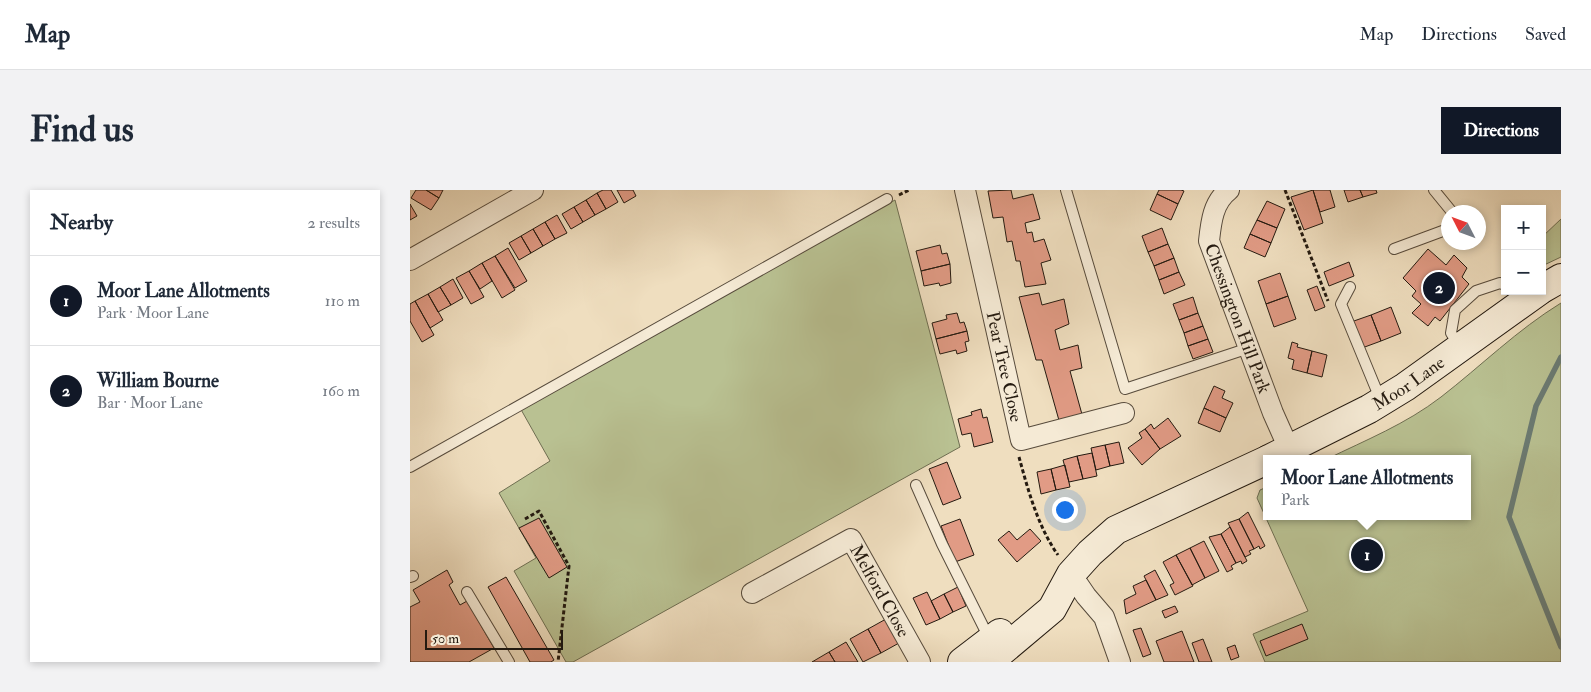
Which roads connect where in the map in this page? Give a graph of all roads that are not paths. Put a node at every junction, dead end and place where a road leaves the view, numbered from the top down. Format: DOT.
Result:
graph roads {
  1 [pos="533,190"];
  2 [pos="965,190"];
  3 [pos="1066,190"];
  4 [pos="1230,190"];
  5 [pos="1434,190"];
  6 [pos="887,199"];
  7 [pos="1446,205"];
  8 [pos="1441,232"];
  9 [pos="1394,249"];
  10 [pos="410,260"];
  11 [pos="1561,278"];
  12 [pos="1546,282"];
  13 [pos="1350,287"];
  14 [pos="1501,290"];
  15 [pos="1512,295"];
  16 [pos="1249,348"];
  17 [pos="1460,348"];
  18 [pos="1381,402"];
  19 [pos="1124,413"];
  20 [pos="1275,455"];
  21 [pos="1277,455"];
  22 [pos="1263,462"];
  23 [pos="410,467"];
  24 [pos="916,485"];
  25 [pos="1072,574"];
  26 [pos="467,592"];
  27 [pos="752,592"];
  28 [pos="990,651"];
  29 [pos="509,662"];
  30 [pos="920,662"];
  31 [pos="962,662"];
  32 [pos="1120,662"];
  1 -- 10 [label="street"];
  2 -- 19 [label="street, Pear Tree Close"];
  3 -- 16 [label="lane"];
  4 -- 16 [label="street, Chessington Hill Park"];
  5 -- 7 [label="lane"];
  6 -- 23 [label="lane"];
  8 -- 9 [label="lane"];
  11 -- 12 [label="street, Moor Lane"];
  13 -- 18 [label="lane"];
  14 -- 17 [label="lane"];
  15 -- 17 [label="street, Moor Lane"];
  16 -- 20 [label="street, Chessington Hill Park"];
  17 -- 18 [label="street, Moor Lane"];
  18 -- 21 [label="street, Moor Lane"];
  22 -- 25 [label="street, Moor Lane"];
  24 -- 28 [label="lane"];
  25 -- 28 [label="street, Moor Lane"];
  25 -- 32 [label="street"];
  26 -- 29 [label="lane"];
  27 -- 30 [label="street, Melford Close"];
  28 -- 31 [label="street, Moor Lane"];
}
